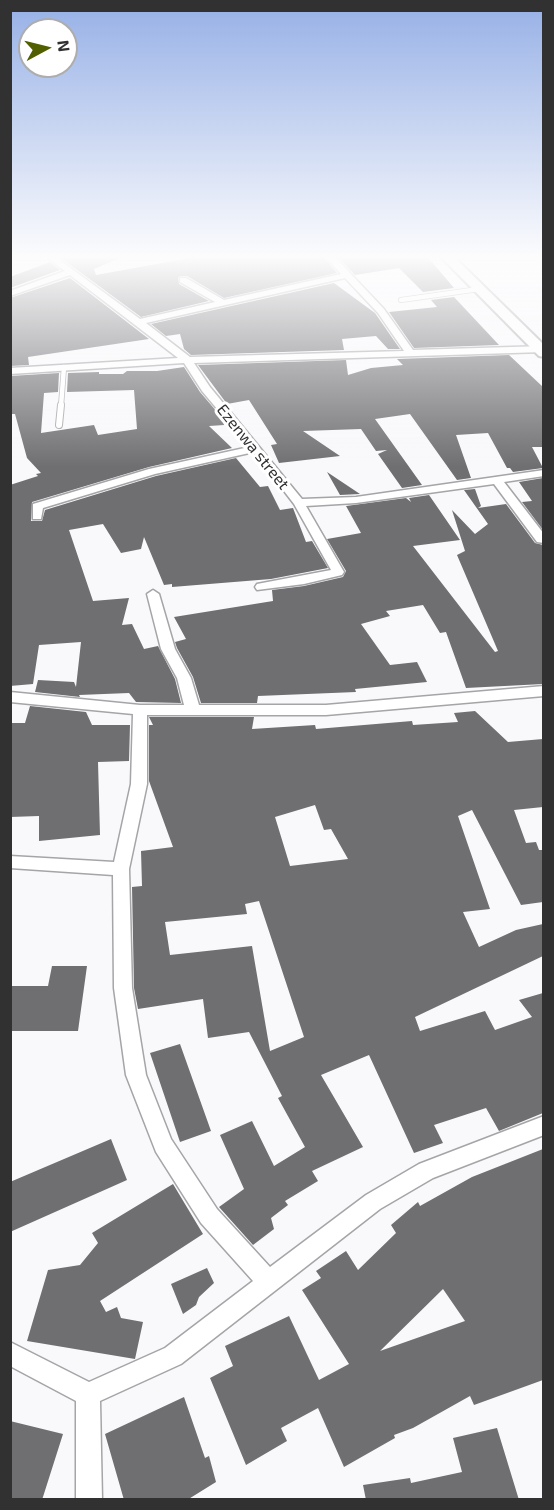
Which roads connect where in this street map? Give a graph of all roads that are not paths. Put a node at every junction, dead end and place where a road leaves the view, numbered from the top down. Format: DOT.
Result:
graph roads {
  1 [pos="143,325"];
  2 [pos="391,325"];
  3 [pos="517,325"];
  4 [pos="542,350"];
  5 [pos="410,353"];
  6 [pos="187,360"];
  7 [pos="64,368"];
  8 [pos="10,371"];
  9 [pos="59,425"];
  10 [pos="255,449"];
  11 [pos="543,473"];
  12 [pos="497,480"];
  13 [pos="299,503"];
  14 [pos="37,517"];
  15 [pos="543,539"];
  16 [pos="261,587"];
  17 [pos="153,594"];
  18 [pos="543,691"];
  19 [pos="10,697"];
  20 [pos="140,710"];
  21 [pos="193,710"];
  22 [pos="10,862"];
  23 [pos="122,869"];
  24 [pos="543,1125"];
  25 [pos="269,1282"];
  26 [pos="10,1353"];
  27 [pos="88,1394"];
  28 [pos="89,1500"];
  1 -- 6 [label="street, Ezenwa street"];
  2 -- 5 [label="street"];
  3 -- 4 [label="street"];
  4 -- 5 [label="street"];
  5 -- 6 [label="street"];
  6 -- 7 [label="street"];
  6 -- 10 [label="street, Ezenwa street"];
  7 -- 8 [label="street"];
  7 -- 9 [label="lane"];
  10 -- 13 [label="street, Ezenwa street"];
  10 -- 14 [label="street"];
  11 -- 12 [label="street, Ezenwa street"];
  12 -- 13 [label="street, Ezenwa street"];
  12 -- 15 [label="street"];
  13 -- 16 [label="street"];
  17 -- 21 [label="street"];
  18 -- 21 [label="street"];
  19 -- 20 [label="street"];
  20 -- 21 [label="street"];
  20 -- 23 [label="street"];
  22 -- 23 [label="street"];
  23 -- 25 [label="street"];
  24 -- 25 [label="street"];
  25 -- 27 [label="street"];
  26 -- 27 [label="street"];
  27 -- 28 [label="street"];
}
